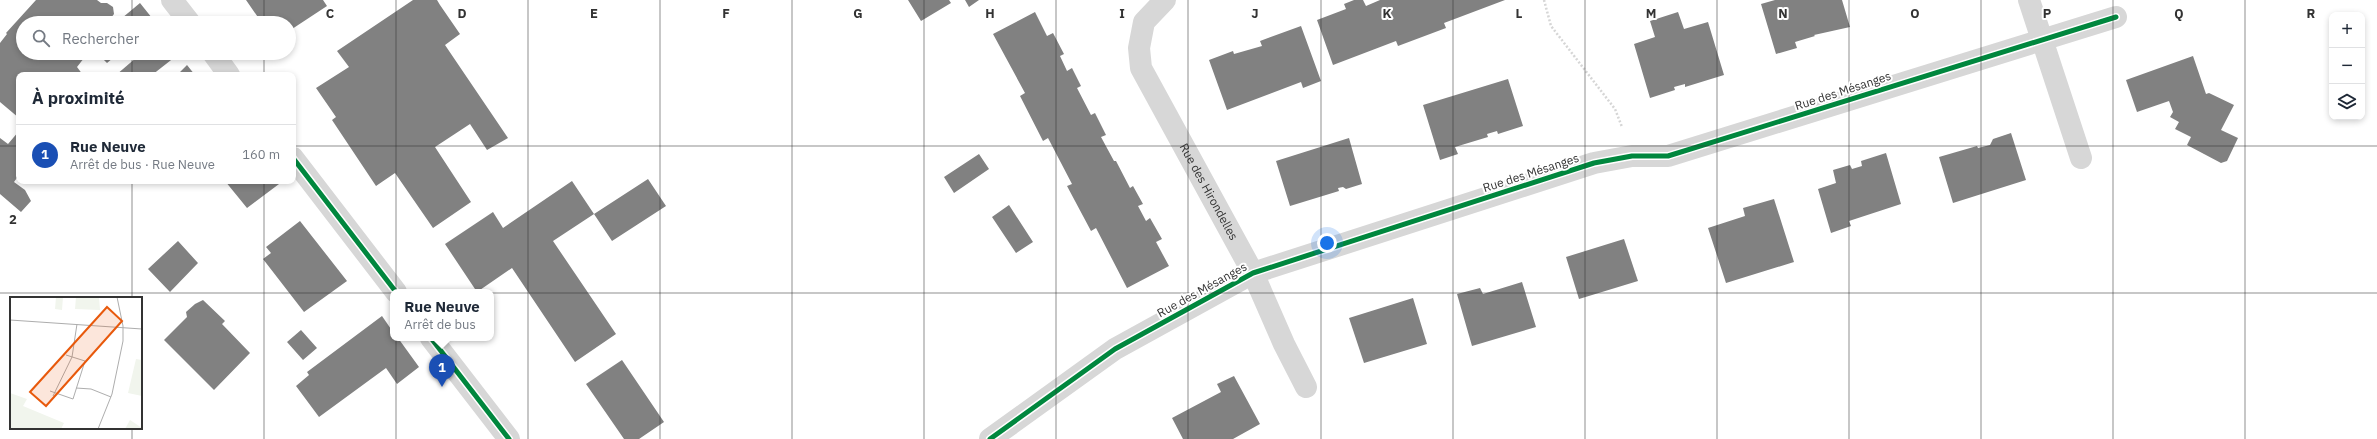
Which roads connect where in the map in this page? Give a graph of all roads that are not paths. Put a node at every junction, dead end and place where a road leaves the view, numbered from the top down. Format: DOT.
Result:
graph roads {
  1 [pos="172,0"];
  2 [pos="1165,0"];
  3 [pos="2029,0"];
  4 [pos="185,16"];
  5 [pos="2116,17"];
  6 [pos="2042,39"];
  7 [pos="218,60"];
  8 [pos="228,72"];
  9 [pos="2081,158"];
  10 [pos="296,162"];
  11 [pos="1253,273"];
  12 [pos="394,289"];
  13 [pos="433,341"];
  14 [pos="1306,387"];
  15 [pos="509,439"];
  16 [pos="990,439"];
  1 -- 4 [label="street"];
  2 -- 11 [label="street, Rue des Hirondelles"];
  3 -- 6 [label="street"];
  5 -- 6 [label="street, Rue des Mésanges"];
  6 -- 9 [label="street"];
  6 -- 11 [label="street, Rue des Mésanges"];
  7 -- 8 [label="street"];
  10 -- 12 [label="street"];
  11 -- 14 [label="street, Rue des Hirondelles"];
  11 -- 16 [label="street, Rue des Mésanges"];
  13 -- 15 [label="street"];
}
